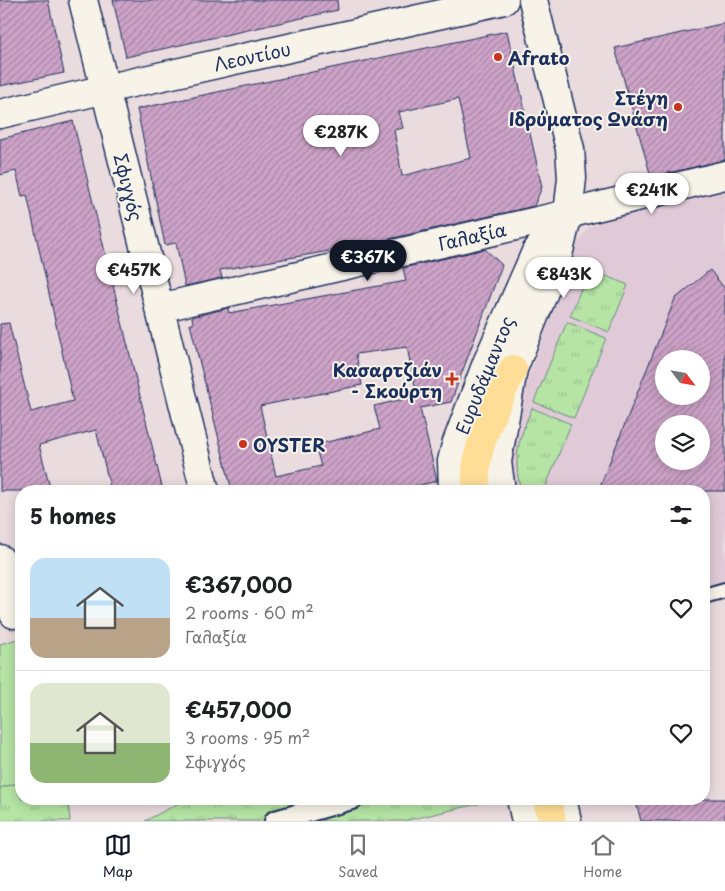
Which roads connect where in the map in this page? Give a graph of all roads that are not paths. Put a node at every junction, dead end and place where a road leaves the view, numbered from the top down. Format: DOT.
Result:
graph roads {
  1 [pos="83,0"];
  2 [pos="504,0"];
  3 [pos="533,0"];
  4 [pos="105,89"];
  5 [pos="0,114"];
  6 [pos="725,175"];
  7 [pos="568,214"];
  8 [pos="159,308"];
  9 [pos="513,369"];
  10 [pos="203,485"];
  11 [pos="453,485"];
  12 [pos="477,485"];
  13 [pos="500,485"];
  14 [pos="0,559"];
  15 [pos="725,590"];
  16 [pos="710,594"];
  17 [pos="12,614"];
  18 [pos="331,805"];
  19 [pos="522,805"];
  20 [pos="548,805"];
  21 [pos="563,805"];
  22 [pos="275,821"];
  23 [pos="526,821"];
  24 [pos="552,821"];
  25 [pos="567,821"];
  1 -- 4 [label="street, Σφιγγός"];
  2 -- 4 [label="street, Λεοντίου"];
  3 -- 7 [label="street, Ευρυδάμαντος"];
  4 -- 5 [label="street, Λεοντίου"];
  4 -- 8 [label="street, Σφιγγός"];
  6 -- 7 [label="street, Γαλαξία"];
  7 -- 8 [label="street, Γαλαξία"];
  7 -- 9 [label="street, Ευρυδάμαντος"];
  7 -- 11 [label="street, Ευρυδάμαντος"];
  8 -- 10 [label="street, Σφιγγός"];
  9 -- 12 [label="main road"];
  9 -- 13 [label="street, Ευρυδάμαντος"];
  14 -- 17 [label="street"];
  15 -- 16 [label="lane"];
  18 -- 22 [label="street"];
  19 -- 23 [label="street"];
  20 -- 24 [label="main road"];
  21 -- 25 [label="street"];
}
